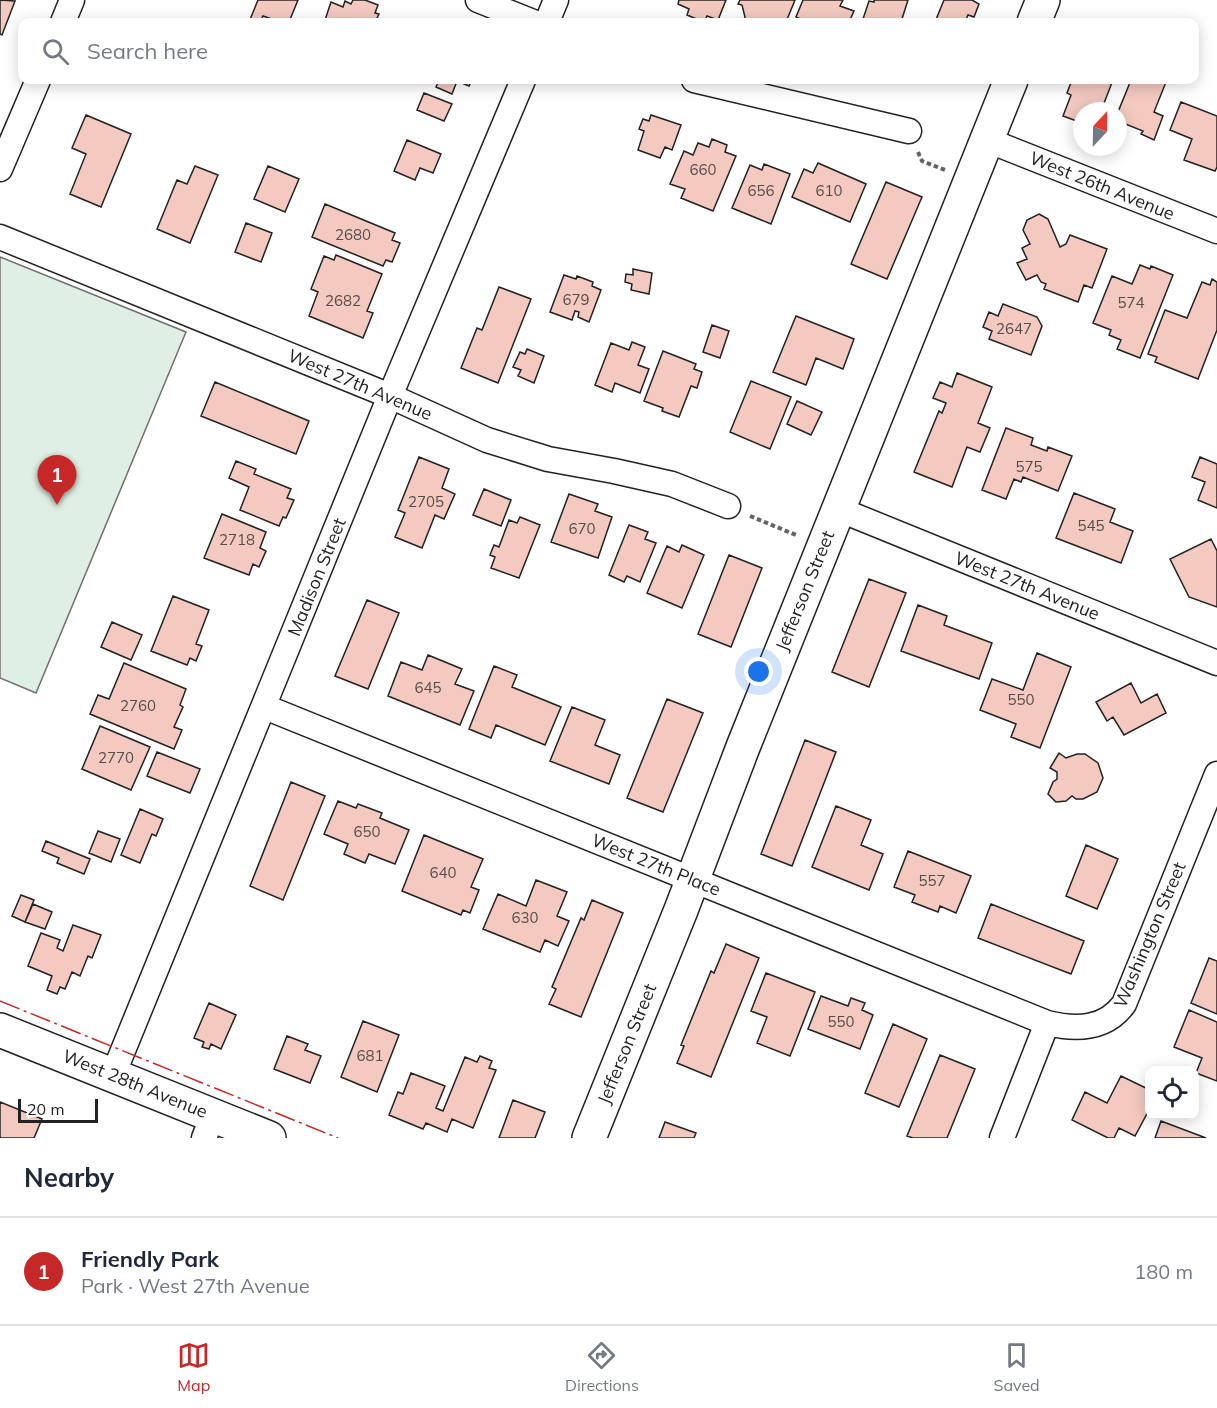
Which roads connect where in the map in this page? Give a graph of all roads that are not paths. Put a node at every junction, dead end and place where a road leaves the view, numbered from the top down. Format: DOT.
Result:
graph roads {
  1 [pos="72,0"];
  2 [pos="478,0"];
  3 [pos="556,0"];
  4 [pos="1043,0"];
  5 [pos="65,18"];
  6 [pos="523,18"];
  7 [pos="549,18"];
  8 [pos="1036,18"];
  9 [pos="36,84"];
  10 [pos="521,84"];
  11 [pos="711,84"];
  12 [pos="1009,84"];
  13 [pos="909,131"];
  14 [pos="987,140"];
  15 [pos="0,169"];
  16 [pos="1217,231"];
  17 [pos="0,237"];
  18 [pos="390,396"];
  19 [pos="728,506"];
  20 [pos="838,509"];
  21 [pos="1217,663"];
  22 [pos="265,706"];
  23 [pos="1217,774"];
  24 [pos="692,880"];
  25 [pos="1047,1023"];
  26 [pos="0,1030"];
  27 [pos="113,1075"];
  28 [pos="209,1127"];
  29 [pos="269,1138"];
  30 [pos="589,1138"];
  31 [pos="1002,1138"];
  1 -- 5 [label="street"];
  2 -- 6 [label="street"];
  3 -- 7 [label="street"];
  4 -- 8 [label="street"];
  9 -- 15 [label="street"];
  10 -- 18 [label="street, Madison Street"];
  11 -- 13 [label="street"];
  12 -- 14 [label="street, Jefferson Street"];
  14 -- 16 [label="street, West 26th Avenue"];
  14 -- 20 [label="street, Jefferson Street"];
  17 -- 18 [label="street, West 27th Avenue"];
  18 -- 19 [label="street, West 27th Avenue"];
  18 -- 22 [label="street, Madison Street"];
  20 -- 21 [label="street, West 27th Avenue"];
  20 -- 24 [label="street, Jefferson Street"];
  22 -- 24 [label="street, West 27th Place"];
  22 -- 27 [label="street, Madison Street"];
  23 -- 25 [label="street, Washington Street"];
  24 -- 25 [label="street, West 27th Place"];
  24 -- 30 [label="street, Jefferson Street"];
  25 -- 31 [label="street"];
  26 -- 27 [label="street, West 28th Avenue"];
  27 -- 28 [label="street, West 28th Avenue"];
  28 -- 29 [label="street, West 28th Avenue"];
}
